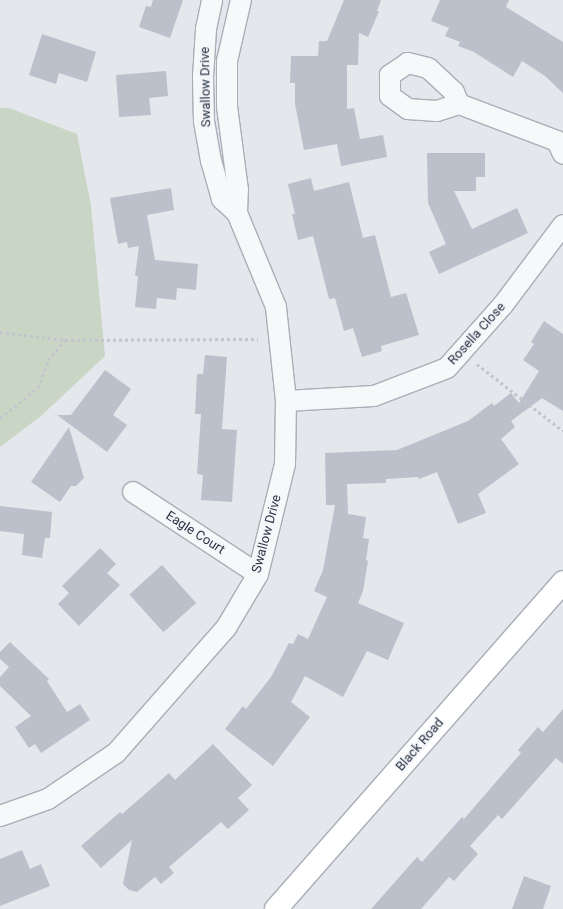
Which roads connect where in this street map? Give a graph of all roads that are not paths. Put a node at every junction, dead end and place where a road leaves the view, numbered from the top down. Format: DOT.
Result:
graph roads {
  1 [pos="212,0"];
  2 [pos="240,0"];
  3 [pos="459,104"];
  4 [pos="563,154"];
  5 [pos="237,213"];
  6 [pos="563,226"];
  7 [pos="286,401"];
  8 [pos="133,492"];
  9 [pos="258,574"];
  10 [pos="563,582"];
  11 [pos="0,816"];
  12 [pos="276,909"];
  1 -- 5 [label="street, Swallow Drive"];
  2 -- 5 [label="street, Swallow Drive"];
  3 -- 4 [label="street"];
  5 -- 7 [label="street, Swallow Drive"];
  6 -- 7 [label="street, Rosella Close"];
  7 -- 9 [label="street, Swallow Drive"];
  8 -- 9 [label="street, Eagle Court"];
  9 -- 11 [label="street, Swallow Drive"];
  10 -- 12 [label="main road, Black Road"];
}
